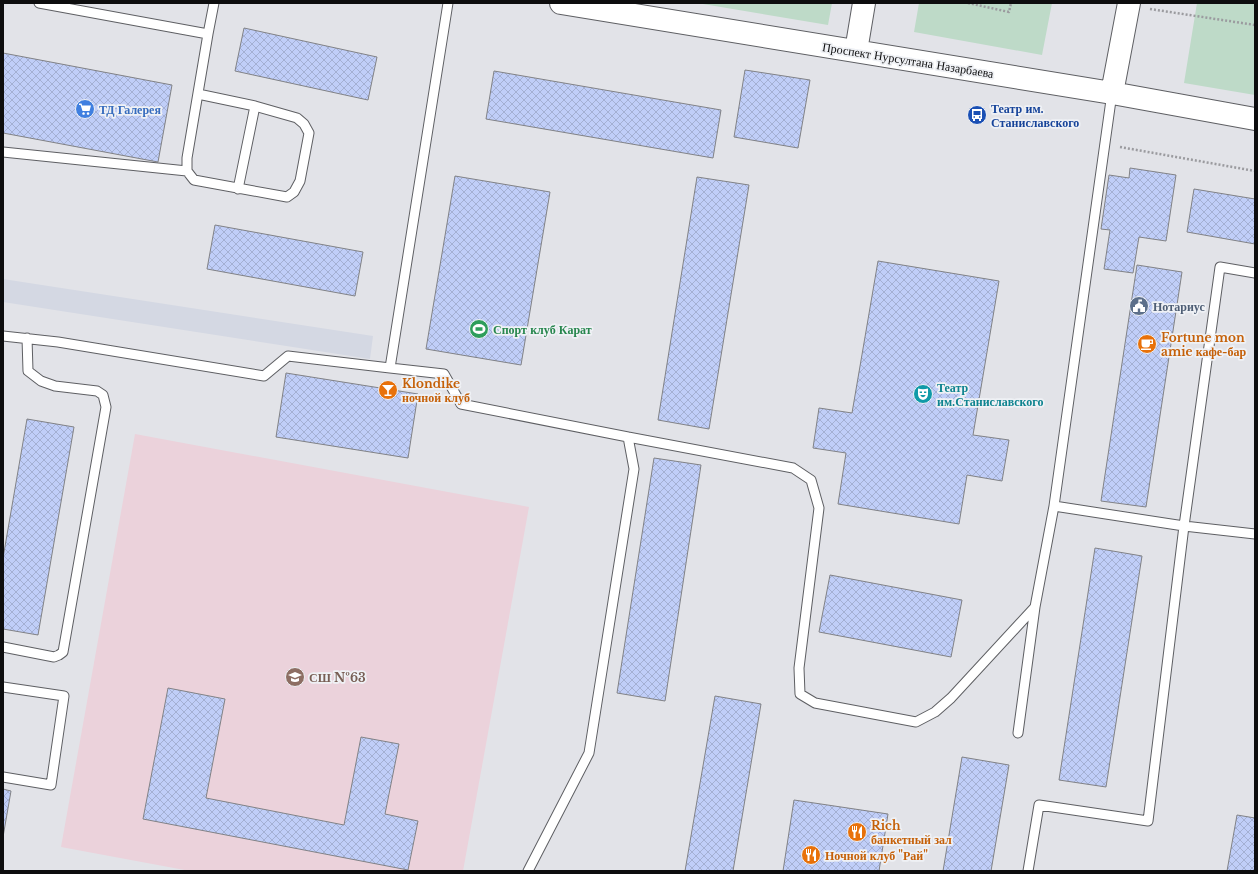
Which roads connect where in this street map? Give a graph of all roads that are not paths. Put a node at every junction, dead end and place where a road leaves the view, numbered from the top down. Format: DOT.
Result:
graph roads {
  1 [pos="39,3"];
  2 [pos="214,3"];
  3 [pos="448,3"];
  4 [pos="561,3"];
  5 [pos="864,3"];
  6 [pos="1129,3"];
  7 [pos="208,34"];
  8 [pos="856,51"];
  9 [pos="1112,93"];
  10 [pos="198,94"];
  11 [pos="255,106"];
  12 [pos="1255,119"];
  13 [pos="3,152"];
  14 [pos="187,171"];
  15 [pos="238,189"];
  16 [pos="1255,273"];
  17 [pos="3,336"];
  18 [pos="26,338"];
  19 [pos="390,368"];
  20 [pos="628,437"];
  21 [pos="1054,506"];
  22 [pos="1184,526"];
  23 [pos="1255,534"];
  24 [pos="1035,607"];
  25 [pos="3,647"];
  26 [pos="3,687"];
  27 [pos="1018,733"];
  28 [pos="3,778"];
  29 [pos="528,871"];
  30 [pos="1028,871"];
  1 -- 7 [label="lane"];
  2 -- 7 [label="lane"];
  3 -- 19 [label="lane"];
  4 -- 8 [label="main road, Проспект Нурсултана Назарбаева"];
  5 -- 8 [label="main road"];
  6 -- 9 [label="main road"];
  7 -- 10 [label="lane"];
  8 -- 9 [label="main road, Проспект Нурсултана Назарбаева"];
  9 -- 12 [label="main road, Проспект Нурсултана Назарбаева"];
  9 -- 21 [label="lane"];
  10 -- 11 [label="lane"];
  10 -- 14 [label="lane"];
  11 -- 15 [label="lane"];
  11 -- 15 [label="lane"];
  13 -- 14 [label="lane"];
  14 -- 15 [label="lane"];
  16 -- 22 [label="lane"];
  17 -- 18 [label="lane"];
  18 -- 19 [label="lane"];
  18 -- 25 [label="lane"];
  19 -- 20 [label="lane"];
  20 -- 24 [label="lane"];
  20 -- 29 [label="lane"];
  21 -- 22 [label="lane"];
  21 -- 24 [label="lane"];
  22 -- 23 [label="lane"];
  22 -- 30 [label="lane"];
  24 -- 27 [label="lane"];
  26 -- 28 [label="lane"];
}
